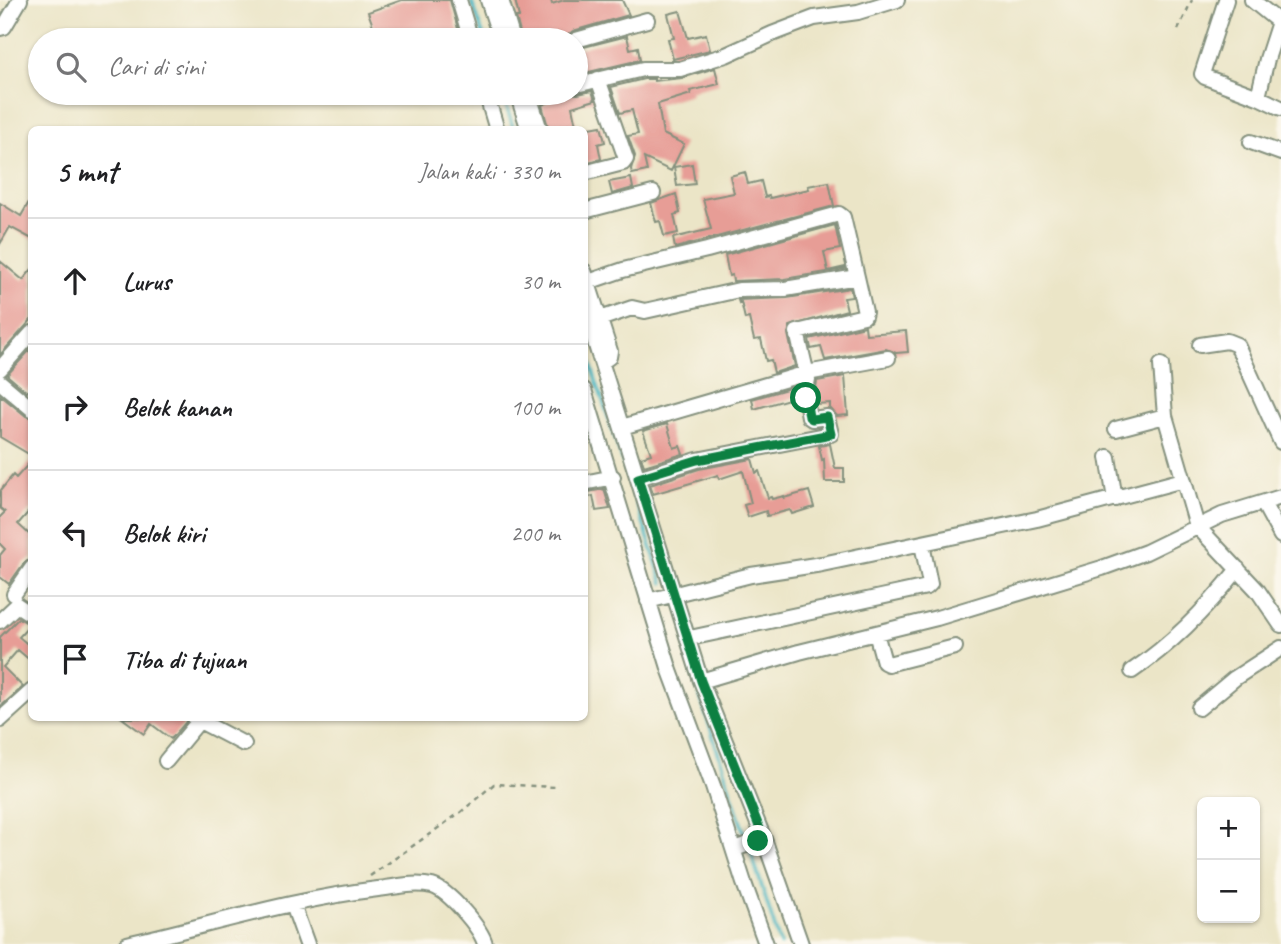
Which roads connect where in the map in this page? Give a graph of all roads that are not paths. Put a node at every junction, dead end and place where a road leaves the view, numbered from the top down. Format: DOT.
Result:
graph roads {
  1 [pos="20,0"];
  2 [pos="459,0"];
  3 [pos="488,0"];
  4 [pos="501,0"];
  5 [pos="897,0"];
  6 [pos="1226,0"];
  7 [pos="1252,0"];
  8 [pos="647,20"];
  9 [pos="1280,22"];
  10 [pos="467,28"];
  11 [pos="496,28"];
  12 [pos="509,28"];
  13 [pos="0,29"];
  14 [pos="588,37"];
  15 [pos="598,79"];
  16 [pos="588,82"];
  17 [pos="1258,97"];
  18 [pos="490,105"];
  19 [pos="526,105"];
  20 [pos="530,105"];
  21 [pos="1281,108"];
  22 [pos="496,126"];
  23 [pos="529,126"];
  24 [pos="538,126"];
  25 [pos="1251,142"];
  26 [pos="1281,153"];
  27 [pos="588,172"];
  28 [pos="653,193"];
  29 [pos="588,210"];
  30 [pos="588,276"];
  31 [pos="857,277"];
  32 [pos="588,282"];
  33 [pos="600,318"];
  34 [pos="588,319"];
  35 [pos="28,338"];
  36 [pos="1200,345"];
  37 [pos="888,358"];
  38 [pos="602,362"];
  39 [pos="1161,365"];
  40 [pos="0,369"];
  41 [pos="807,373"];
  42 [pos="0,382"];
  43 [pos="28,406"];
  44 [pos="588,410"];
  45 [pos="1165,416"];
  46 [pos="622,427"];
  47 [pos="1116,429"];
  48 [pos="1281,442"];
  49 [pos="1108,457"];
  50 [pos="613,477"];
  51 [pos="638,478"];
  52 [pos="1183,480"];
  53 [pos="588,482"];
  54 [pos="1281,497"];
  55 [pos="1115,499"];
  56 [pos="1263,503"];
  57 [pos="1197,526"];
  58 [pos="1281,536"];
  59 [pos="922,544"];
  60 [pos="1238,569"];
  61 [pos="28,576"];
  62 [pos="0,584"];
  63 [pos="671,595"];
  64 [pos="15,600"];
  65 [pos="649,601"];
  66 [pos="28,611"];
  67 [pos="0,621"];
  68 [pos="1281,625"];
  69 [pos="876,633"];
  70 [pos="690,638"];
  71 [pos="955,647"];
  72 [pos="1281,648"];
  73 [pos="1132,671"];
  74 [pos="701,681"];
  75 [pos="28,695"];
  76 [pos="1199,708"];
  77 [pos="0,720"];
  78 [pos="196,721"];
  79 [pos="201,721"];
  80 [pos="244,744"];
  81 [pos="166,761"];
  82 [pos="761,840"];
  83 [pos="735,848"];
  84 [pos="293,905"];
  85 [pos="127,944"];
  86 [pos="307,944"];
  87 [pos="485,944"];
  88 [pos="766,944"];
  89 [pos="801,944"];
  1 -- 13 [label="street"];
  2 -- 10 [label="street"];
  3 -- 11 [label="street"];
  4 -- 12 [label="street"];
  5 -- 15 [label="street"];
  6 -- 17 [label="street"];
  7 -- 9 [label="street"];
  8 -- 14 [label="street"];
  9 -- 17 [label="street"];
  15 -- 16 [label="street"];
  15 -- 27 [label="street"];
  17 -- 21 [label="street"];
  18 -- 22 [label="street"];
  19 -- 23 [label="street"];
  20 -- 24 [label="street"];
  25 -- 26 [label="street"];
  28 -- 29 [label="street"];
  30 -- 31 [label="street"];
  31 -- 33 [label="street"];
  31 -- 41 [label="street"];
  32 -- 33 [label="street"];
  33 -- 38 [label="street"];
  34 -- 38 [label="street"];
  35 -- 40 [label="street"];
  36 -- 48 [label="street"];
  37 -- 41 [label="street"];
  38 -- 46 [label="street"];
  39 -- 45 [label="street"];
  41 -- 46 [label="street"];
  41 -- 51 [label="street"];
  42 -- 43 [label="street"];
  44 -- 50 [label="street"];
  45 -- 47 [label="street"];
  45 -- 52 [label="street"];
  46 -- 51 [label="street"];
  49 -- 55 [label="street"];
  50 -- 53 [label="street"];
  50 -- 65 [label="street"];
  51 -- 63 [label="street"];
  52 -- 55 [label="street"];
  52 -- 57 [label="street"];
  54 -- 56 [label="street"];
  55 -- 59 [label="street"];
  56 -- 57 [label="street"];
  56 -- 58 [label="street"];
  57 -- 60 [label="street"];
  57 -- 69 [label="street"];
  59 -- 63 [label="street"];
  59 -- 70 [label="street"];
  60 -- 68 [label="street"];
  60 -- 73 [label="street"];
  61 -- 64 [label="street"];
  62 -- 64 [label="street"];
  63 -- 65 [label="street"];
  63 -- 70 [label="street"];
  64 -- 66 [label="street"];
  64 -- 67 [label="street"];
  65 -- 83 [label="street"];
  69 -- 71 [label="street"];
  69 -- 74 [label="street"];
  70 -- 74 [label="street"];
  72 -- 76 [label="street"];
  74 -- 82 [label="street"];
  75 -- 77 [label="street"];
  78 -- 81 [label="street"];
  79 -- 80 [label="street"];
  82 -- 83 [label="street"];
  82 -- 89 [label="street"];
  83 -- 88 [label="street"];
  84 -- 85 [label="street"];
  84 -- 86 [label="street"];
  84 -- 87 [label="street"];
}
